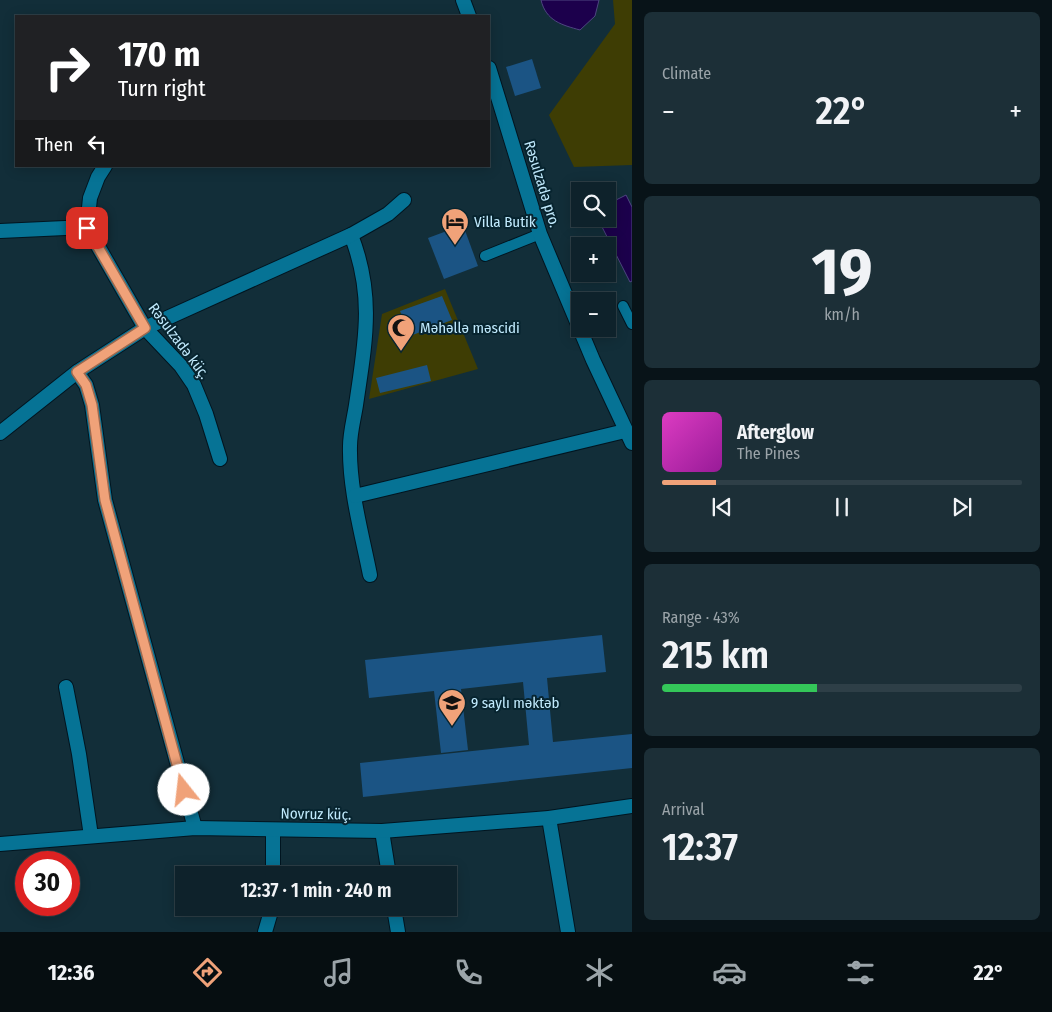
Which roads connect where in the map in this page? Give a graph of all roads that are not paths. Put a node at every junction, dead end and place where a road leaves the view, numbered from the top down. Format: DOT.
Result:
graph roads {
  1 [pos="463,0"];
  2 [pos="469,15"];
  3 [pos="490,71"];
  4 [pos="99,170"];
  5 [pos="404,200"];
  6 [pos="87,228"];
  7 [pos="0,231"];
  8 [pos="540,234"];
  9 [pos="351,235"];
  10 [pos="485,256"];
  11 [pos="623,306"];
  12 [pos="632,324"];
  13 [pos="145,328"];
  14 [pos="77,372"];
  15 [pos="0,433"];
  16 [pos="629,437"];
  17 [pos="220,459"];
  18 [pos="355,496"];
  19 [pos="370,575"];
  20 [pos="66,687"];
  21 [pos="632,806"];
  22 [pos="549,818"];
  23 [pos="195,828"];
  24 [pos="273,830"];
  25 [pos="382,831"];
  26 [pos="92,836"];
  27 [pos="0,844"];
  28 [pos="273,866"];
  29 [pos="388,866"];
  30 [pos="270,916"];
  31 [pos="395,916"];
  32 [pos="265,932"];
  33 [pos="398,932"];
  34 [pos="568,932"];
  1 -- 2 [label="street"];
  3 -- 8 [label="street, Rəsulzadə pro."];
  4 -- 6 [label="street"];
  5 -- 9 [label="street"];
  6 -- 7 [label="street"];
  6 -- 13 [label="street, Rəsulzadə küç."];
  8 -- 10 [label="lane"];
  8 -- 16 [label="street, Rəsulzadə pro."];
  9 -- 13 [label="street"];
  9 -- 18 [label="street"];
  11 -- 12 [label="lane"];
  13 -- 14 [label="street"];
  13 -- 17 [label="street, Rəsulzadə küç."];
  14 -- 15 [label="street"];
  14 -- 23 [label="street"];
  16 -- 18 [label="street"];
  18 -- 19 [label="street"];
  20 -- 26 [label="street"];
  21 -- 22 [label="street, Novruz küç."];
  22 -- 25 [label="street, Novruz küç."];
  22 -- 34 [label="street"];
  23 -- 24 [label="street, Novruz küç."];
  23 -- 26 [label="street, Novruz küç."];
  24 -- 25 [label="street, Novruz küç."];
  24 -- 28 [label="street"];
  25 -- 29 [label="street"];
  26 -- 27 [label="street, Novruz küç."];
  30 -- 32 [label="street"];
  31 -- 33 [label="street"];
}
